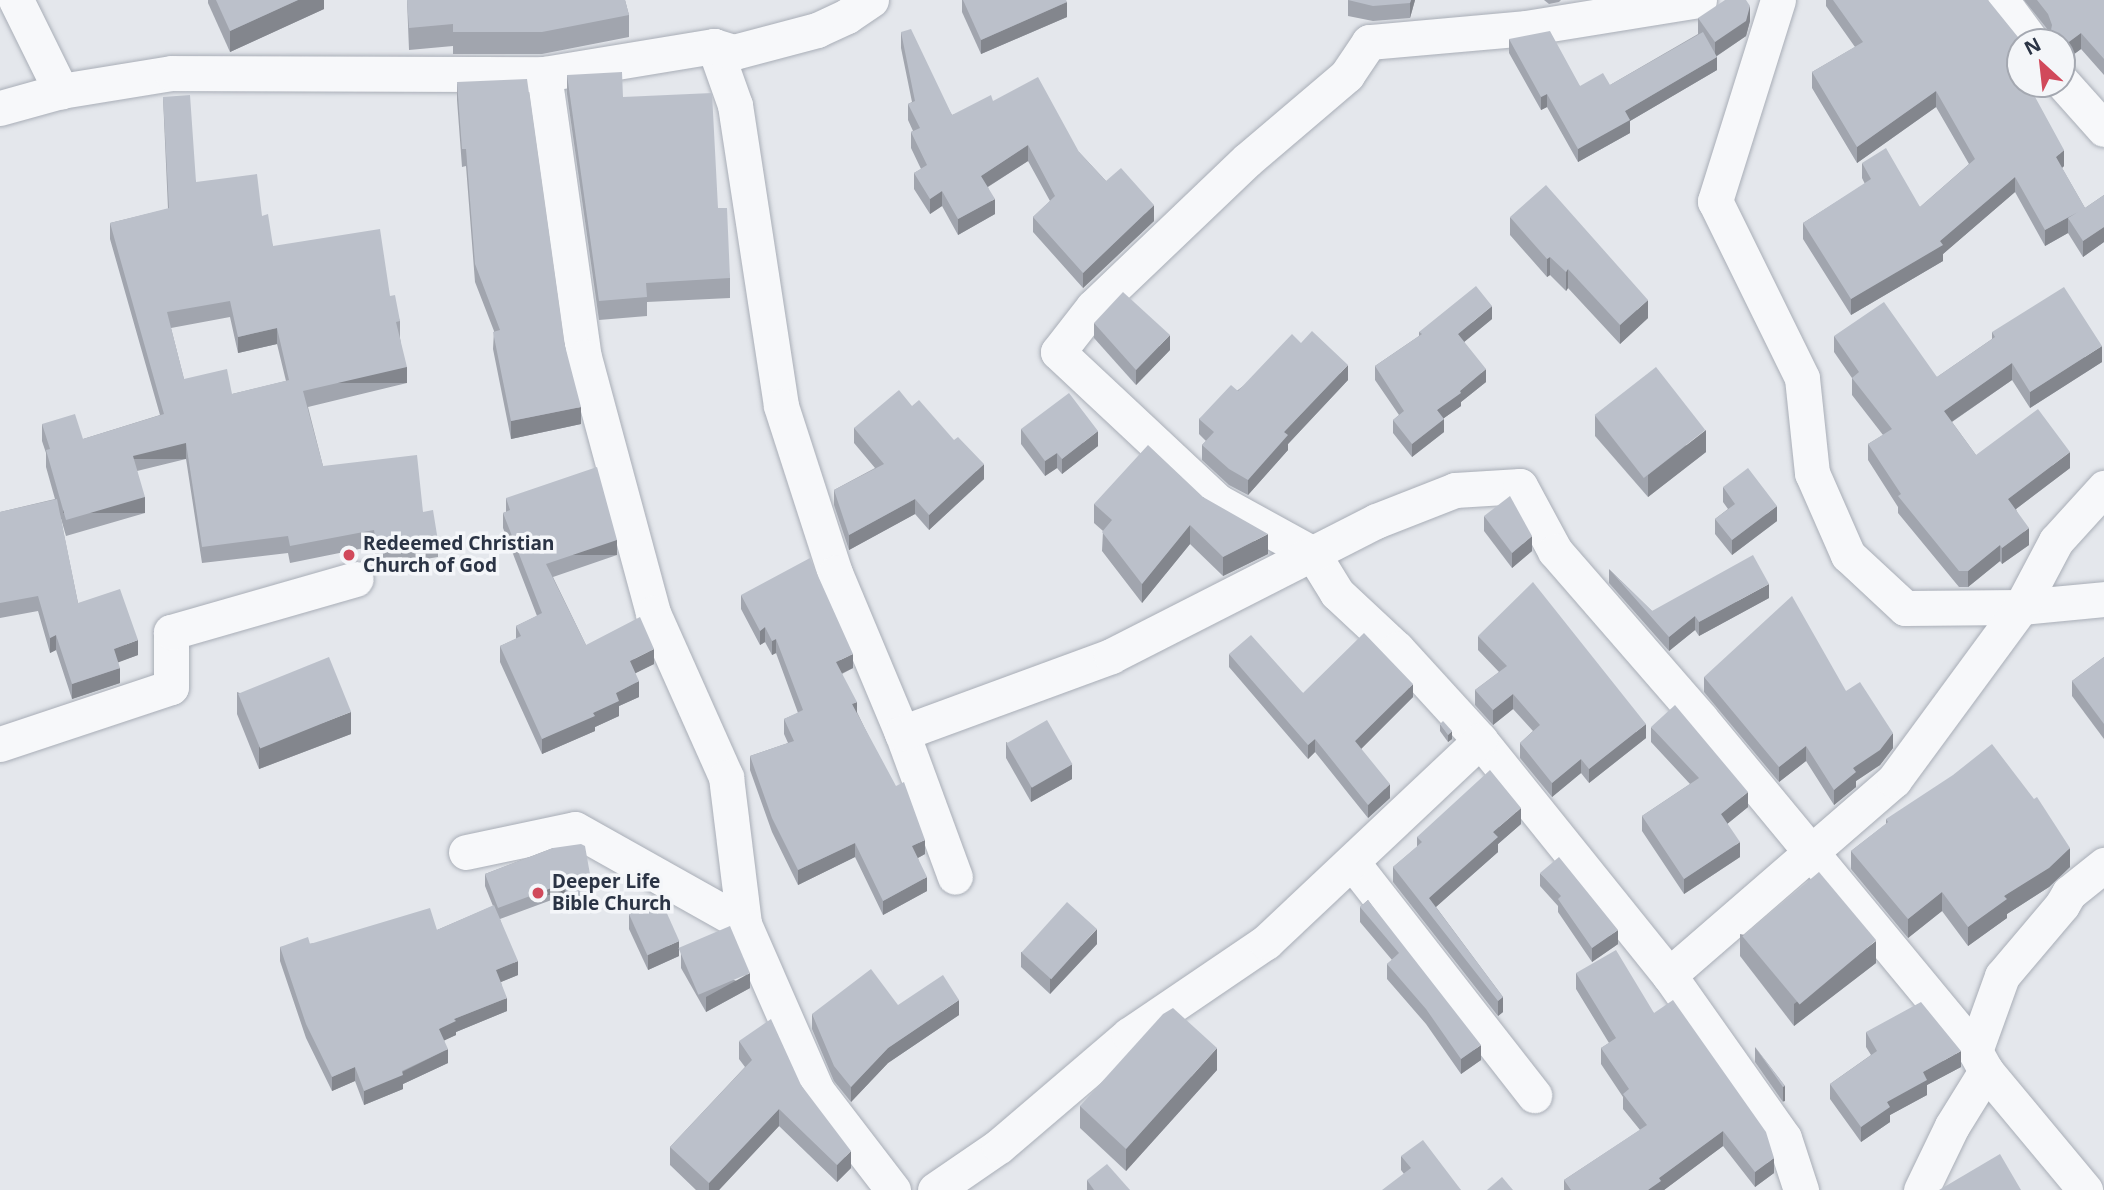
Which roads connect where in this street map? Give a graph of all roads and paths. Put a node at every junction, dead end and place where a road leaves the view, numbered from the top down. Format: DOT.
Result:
graph roads {
  1 [pos="16,0"];
  2 [pos="871,0"];
  3 [pos="1699,0"];
  4 [pos="1778,0"];
  5 [pos="2001,0"];
  6 [pos="2022,28"];
  7 [pos="714,46"];
  8 [pos="544,74"];
  9 [pos="61,91"];
  10 [pos="2074,98"];
  11 [pos="0,108"];
  12 [pos="2104,129"];
  13 [pos="2104,488"];
  14 [pos="1313,554"];
  15 [pos="356,579"];
  16 [pos="2104,599"];
  17 [pos="2021,607"];
  18 [pos="902,733"];
  19 [pos="1480,740"];
  20 [pos="0,744"];
  21 [pos="466,852"];
  22 [pos="1811,853"];
  23 [pos="1352,862"];
  24 [pos="2104,864"];
  25 [pos="955,877"];
  26 [pos="744,924"];
  27 [pos="1669,975"];
  28 [pos="1980,1061"];
  29 [pos="1534,1095"];
  30 [pos="893,1190"];
  31 [pos="935,1190"];
  32 [pos="1801,1190"];
  33 [pos="1921,1190"];
  34 [pos="2085,1190"];
  1 -- 9 [label="street"];
  2 -- 7 [label="street"];
  3 -- 14 [label="street"];
  4 -- 17 [label="street"];
  5 -- 6 [label="street"];
  7 -- 8 [label="street"];
  7 -- 18 [label="street"];
  8 -- 9 [label="street"];
  8 -- 26 [label="street"];
  9 -- 11 [label="street"];
  10 -- 12 [label="street"];
  13 -- 17 [label="street"];
  14 -- 18 [label="street"];
  14 -- 19 [label="street"];
  14 -- 22 [label="street"];
  15 -- 20 [label="street"];
  16 -- 17 [label="street"];
  17 -- 22 [label="street"];
  18 -- 25 [label="street"];
  19 -- 23 [label="street"];
  19 -- 27 [label="street"];
  21 -- 26 [label="street"];
  22 -- 27 [label="street"];
  22 -- 28 [label="street"];
  23 -- 29 [label="street"];
  23 -- 31 [label="street"];
  24 -- 28 [label="street"];
  26 -- 30 [label="street"];
  27 -- 32 [label="street"];
  28 -- 33 [label="street"];
  28 -- 34 [label="street"];
}
